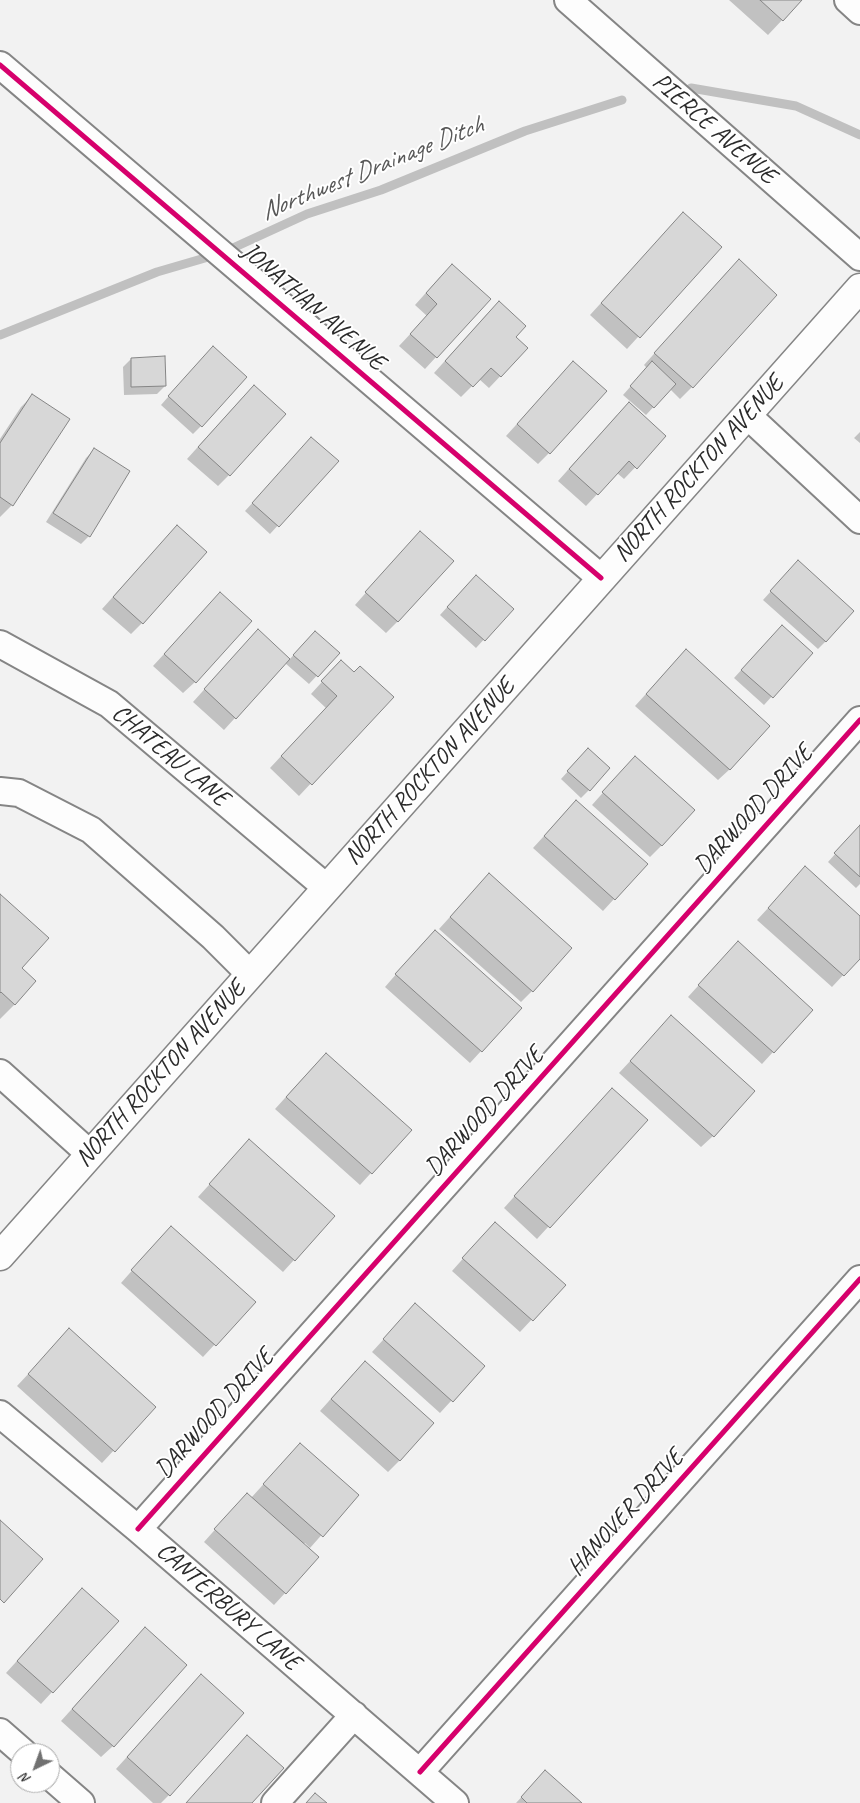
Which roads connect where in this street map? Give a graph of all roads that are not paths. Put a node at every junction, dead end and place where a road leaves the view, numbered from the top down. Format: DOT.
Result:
graph roads {
  1 [pos="568,0"];
  2 [pos="848,0"];
  3 [pos="860,11"];
  4 [pos="0,64"];
  5 [pos="860,258"];
  6 [pos="860,288"];
  7 [pos="747,415"];
  8 [pos="860,520"];
  9 [pos="601,578"];
  10 [pos="0,644"];
  11 [pos="860,720"];
  12 [pos="0,792"];
  13 [pos="327,888"];
  14 [pos="250,974"];
  15 [pos="6,1078"];
  16 [pos="90,1154"];
  17 [pos="0,1256"];
  18 [pos="860,1279"];
  19 [pos="0,1414"];
  20 [pos="138,1529"];
  21 [pos="354,1715"];
  22 [pos="0,1732"];
  23 [pos="13,1743"];
  24 [pos="420,1772"];
  25 [pos="60,1785"];
  26 [pos="80,1803"];
  27 [pos="275,1803"];
  28 [pos="455,1803"];
  1 -- 5 [label="street, PIERCE AVENUE"];
  2 -- 3 [label="street"];
  4 -- 9 [label="street, JONATHAN AVENUE"];
  6 -- 7 [label="main road, NORTH ROCKTON AVENUE"];
  7 -- 8 [label="street"];
  7 -- 9 [label="main road, NORTH ROCKTON AVENUE"];
  9 -- 13 [label="main road, NORTH ROCKTON AVENUE"];
  10 -- 13 [label="street, CHATEAU LANE"];
  11 -- 20 [label="street, DARWOOD DRIVE"];
  12 -- 14 [label="street"];
  13 -- 14 [label="main road, NORTH ROCKTON AVENUE"];
  14 -- 16 [label="main road, NORTH ROCKTON AVENUE"];
  15 -- 16 [label="street"];
  16 -- 17 [label="main road, NORTH ROCKTON AVENUE"];
  18 -- 24 [label="street, HANOVER DRIVE"];
  19 -- 20 [label="street, CANTERBURY LANE"];
  20 -- 21 [label="street, CANTERBURY LANE"];
  21 -- 24 [label="street, CANTERBURY LANE"];
  21 -- 27 [label="street"];
  22 -- 23 [label="street"];
  24 -- 28 [label="street, CANTERBURY LANE"];
  25 -- 26 [label="street"];
}
